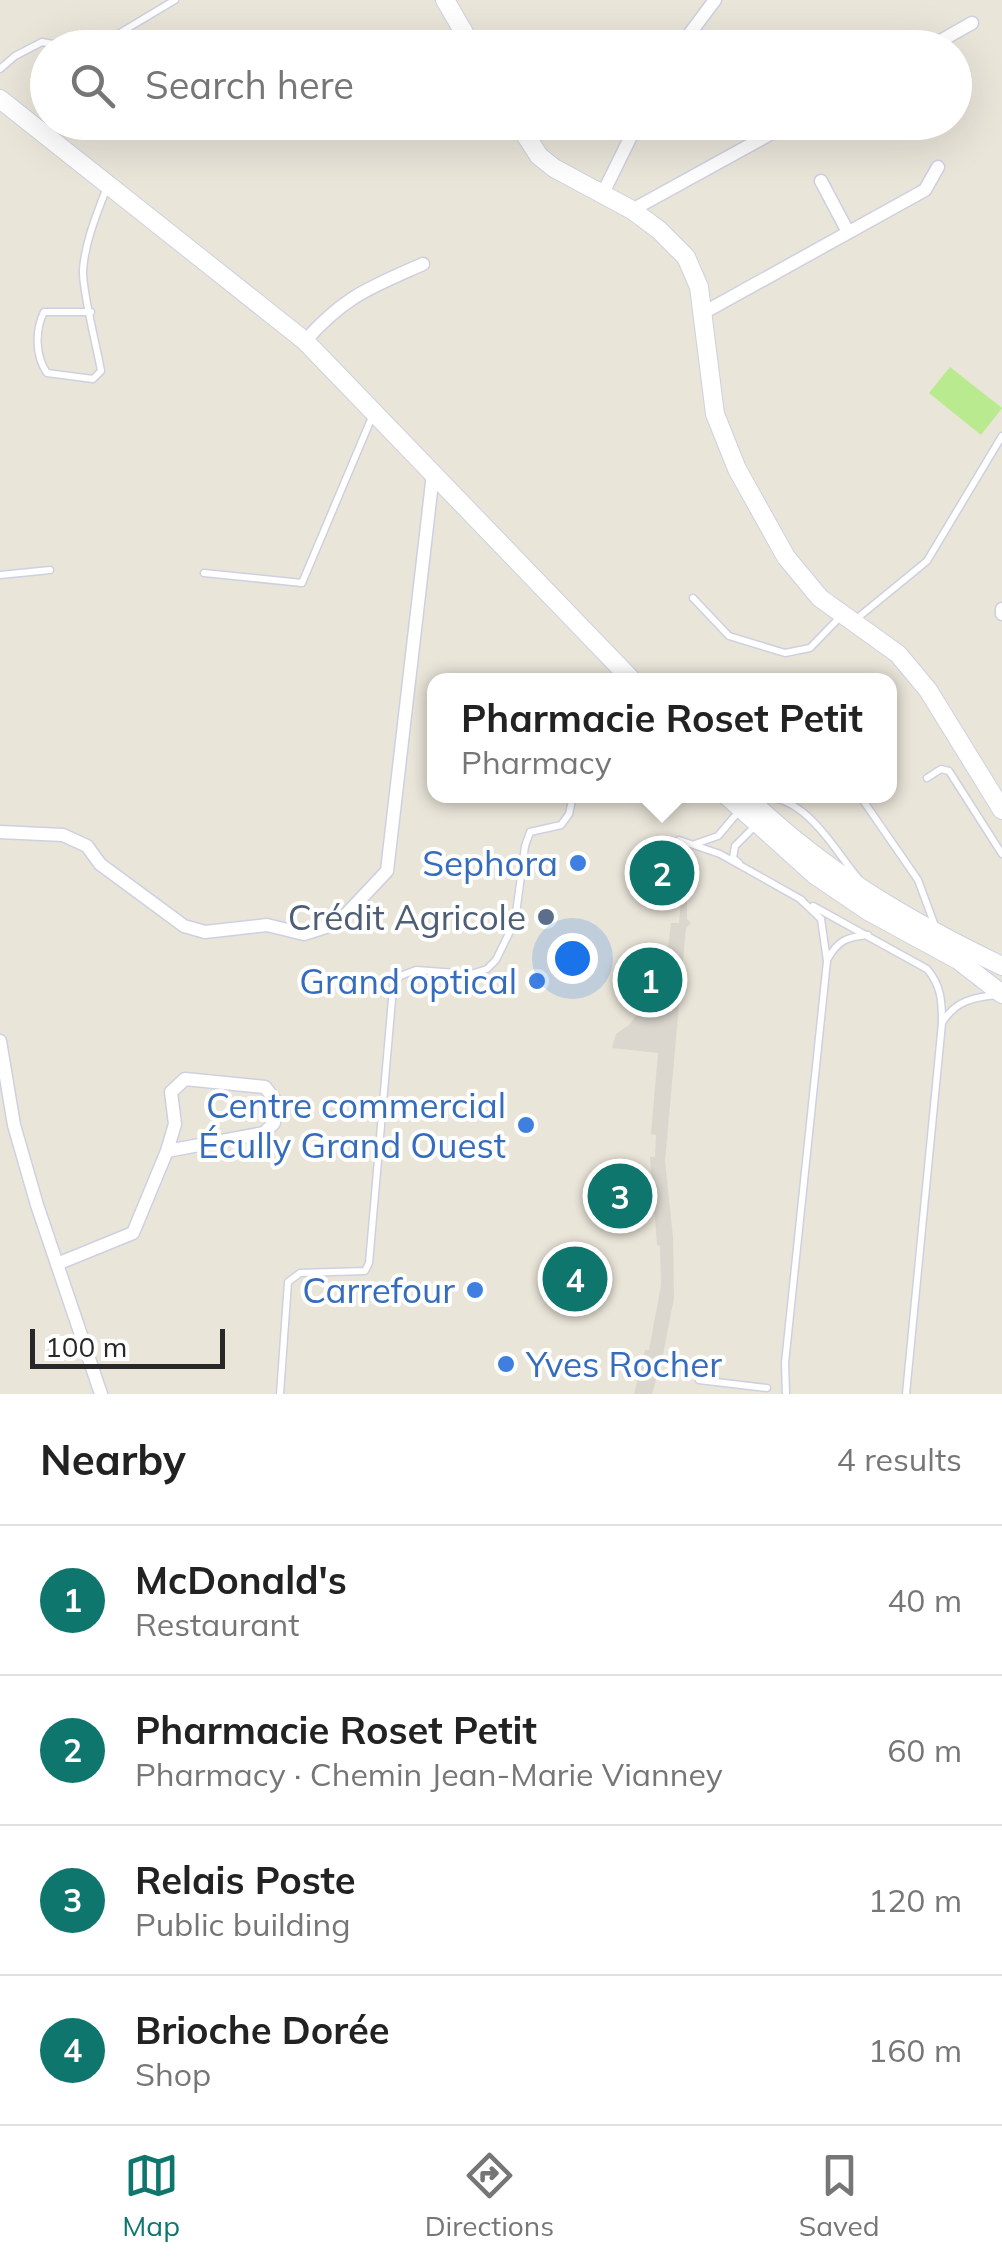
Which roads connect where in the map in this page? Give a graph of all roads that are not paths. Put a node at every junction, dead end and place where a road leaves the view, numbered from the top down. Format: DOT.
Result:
graph roads {
  1 [pos="175,0"];
  2 [pos="445,0"];
  3 [pos="715,0"];
  4 [pos="972,23"];
  5 [pos="125,30"];
  6 [pos="462,30"];
  7 [pos="692,30"];
  8 [pos="960,30"];
  9 [pos="30,48"];
  10 [pos="0,68"];
  11 [pos="0,99"];
  12 [pos="30,123"];
  13 [pos="51,140"];
  14 [pos="529,140"];
  15 [pos="629,140"];
  16 [pos="759,140"];
  17 [pos="938,168"];
  18 [pos="821,181"];
  19 [pos="108,185"];
  20 [pos="603,194"];
  21 [pos="632,210"];
  22 [pos="848,232"];
  23 [pos="422,264"];
  24 [pos="91,312"];
  25 [pos="702,313"];
  26 [pos="305,342"];
  27 [pos="374,412"];
  28 [pos="1002,436"];
  29 [pos="434,474"];
  30 [pos="50,570"];
  31 [pos="204,573"];
  32 [pos="0,575"];
  33 [pos="693,598"];
  34 [pos="847,619"];
  35 [pos="599,648"];
  36 [pos="615,673"];
  37 [pos="625,673"];
  38 [pos="927,778"];
  39 [pos="572,803"];
  40 [pos="745,803"];
  41 [pos="747,803"];
  42 [pos="787,803"];
  43 [pos="865,803"];
  44 [pos="1001,808"];
  45 [pos="761,821"];
  46 [pos="0,832"];
  47 [pos="718,836"];
  48 [pos="679,840"];
  49 [pos="692,844"];
  50 [pos="720,854"];
  51 [pos="1002,854"];
  52 [pos="745,869"];
  53 [pos="875,897"];
  54 [pos="801,900"];
  55 [pos="936,932"];
  56 [pos="869,935"];
  57 [pos="826,961"];
  58 [pos="1002,966"];
  59 [pos="1002,994"];
  60 [pos="942,1023"];
  61 [pos="0,1040"];
  62 [pos="167,1151"];
  63 [pos="57,1264"];
  64 [pos="699,1380"];
  65 [pos="767,1388"];
  66 [pos="102,1394"];
  67 [pos="280,1394"];
  68 [pos="786,1394"];
  69 [pos="906,1394"];
  1 -- 5 [label="lane"];
  2 -- 6 [label="street"];
  3 -- 7 [label="street"];
  4 -- 8 [label="street"];
  9 -- 10 [label="lane"];
  11 -- 12 [label="street"];
  13 -- 19 [label="street"];
  14 -- 20 [label="street"];
  15 -- 20 [label="street"];
  16 -- 21 [label="street"];
  17 -- 22 [label="street"];
  18 -- 22 [label="street"];
  19 -- 24 [label="lane"];
  19 -- 26 [label="street"];
  20 -- 21 [label="street"];
  21 -- 25 [label="street"];
  22 -- 25 [label="street"];
  23 -- 26 [label="street"];
  24 -- 24 [label="lane"];
  25 -- 34 [label="street"];
  26 -- 27 [label="street"];
  27 -- 29 [label="street"];
  27 -- 31 [label="lane"];
  28 -- 34 [label="lane"];
  29 -- 35 [label="street"];
  29 -- 46 [label="street"];
  30 -- 32 [label="lane"];
  33 -- 34 [label="lane"];
  34 -- 44 [label="street"];
  35 -- 36 [label="street"];
  35 -- 37 [label="street"];
  38 -- 51 [label="lane"];
  39 -- 67 [label="lane"];
  40 -- 47 [label="lane"];
  41 -- 45 [label="street"];
  42 -- 53 [label="lane"];
  43 -- 55 [label="lane"];
  45 -- 52 [label="lane"];
  45 -- 53 [label="street"];
  45 -- 59 [label="street"];
  47 -- 49 [label="lane"];
  47 -- 50 [label="lane"];
  48 -- 49 [label="lane"];
  49 -- 50 [label="lane"];
  50 -- 52 [label="lane"];
  52 -- 54 [label="lane"];
  53 -- 55 [label="street"];
  54 -- 56 [label="lane"];
  54 -- 57 [label="lane"];
  55 -- 58 [label="street"];
  56 -- 57 [label="lane"];
  56 -- 60 [label="lane"];
  57 -- 68 [label="lane"];
  59 -- 60 [label="lane"];
  60 -- 69 [label="lane"];
  61 -- 63 [label="street"];
  62 -- 62 [label="street"];
  62 -- 63 [label="street"];
  63 -- 66 [label="street"];
  64 -- 65 [label="lane"];
}
